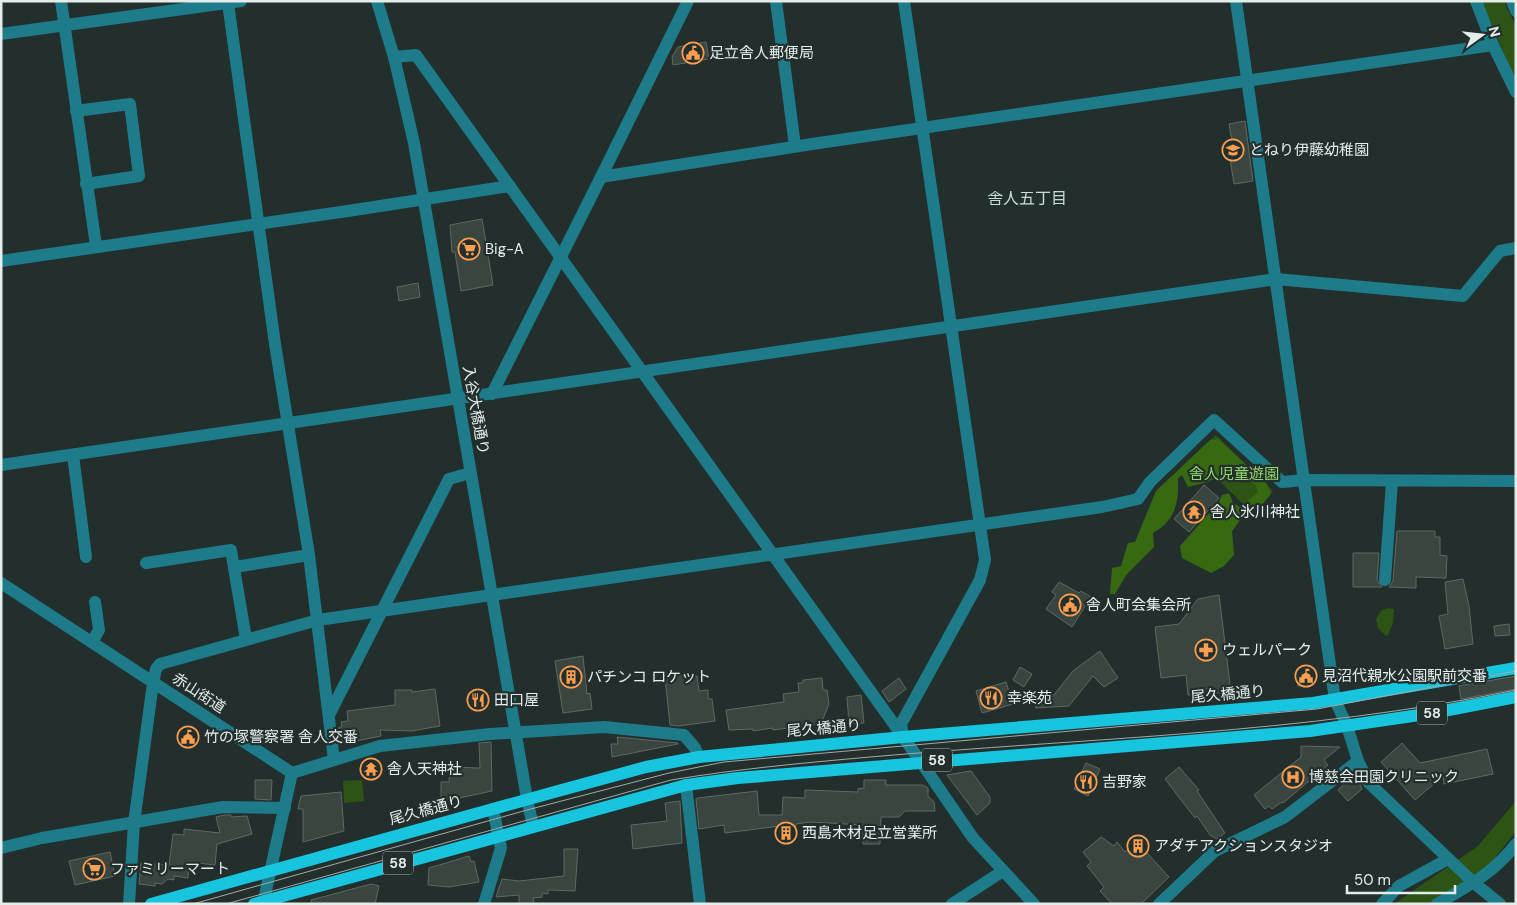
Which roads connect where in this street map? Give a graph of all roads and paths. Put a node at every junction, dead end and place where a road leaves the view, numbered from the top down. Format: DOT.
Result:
graph roads {
  1 [pos="61,1"];
  2 [pos="241,1"];
  3 [pos="377,1"];
  4 [pos="688,1"];
  5 [pos="776,1"];
  6 [pos="904,1"];
  7 [pos="1236,1"];
  8 [pos="1476,1"];
  9 [pos="1512,1"];
  10 [pos="228,3"];
  11 [pos="1516,11"];
  12 [pos="64,25"];
  13 [pos="1,34"];
  14 [pos="1494,46"];
  15 [pos="394,57"];
  16 [pos="1248,81"];
  17 [pos="1516,92"];
  18 [pos="76,111"];
  19 [pos="924,128"];
  20 [pos="795,146"];
  21 [pos="602,177"];
  22 [pos="86,184"];
  23 [pos="510,186"];
  24 [pos="424,200"];
  25 [pos="259,224"];
  26 [pos="96,246"];
  27 [pos="1516,248"];
  28 [pos="561,257"];
  29 [pos="1,261"];
  30 [pos="1276,279"];
  31 [pos="951,327"];
  32 [pos="644,372"];
  33 [pos="492,394"];
  34 [pos="458,399"];
  35 [pos="288,423"];
  36 [pos="73,455"];
  37 [pos="1,465"];
  38 [pos="470,472"];
  39 [pos="1305,480"];
  40 [pos="1516,481"];
  41 [pos="1392,482"];
  42 [pos="979,525"];
  43 [pos="309,555"];
  44 [pos="773,555"];
  45 [pos="86,556"];
  46 [pos="146,563"];
  47 [pos="235,567"];
  48 [pos="1385,580"];
  49 [pos="1,583"];
  50 [pos="492,596"];
  51 [pos="95,602"];
  52 [pos="384,611"];
  53 [pos="318,620"];
  54 [pos="246,639"];
  55 [pos="92,642"];
  56 [pos="1516,668"];
  57 [pos="153,683"];
  58 [pos="1516,698"];
  59 [pos="1335,700"];
  60 [pos="330,713"];
  61 [pos="1347,726"];
  62 [pos="516,732"];
  63 [pos="903,737"];
  64 [pos="699,757"];
  65 [pos="334,760"];
  66 [pos="1358,761"];
  67 [pos="921,762"];
  68 [pos="292,773"];
  69 [pos="686,785"];
  70 [pos="526,799"];
  71 [pos="285,808"];
  72 [pos="493,808"];
  73 [pos="134,823"];
  74 [pos="533,826"];
  75 [pos="499,835"];
  76 [pos="1516,844"];
  77 [pos="1,848"];
  78 [pos="1448,859"];
  79 [pos="271,870"];
  80 [pos="1003,870"];
  81 [pos="1474,883"];
  82 [pos="260,903"];
  83 [pos="129,904"];
  84 [pos="151,904"];
  85 [pos="484,904"];
  86 [pos="700,904"];
  87 [pos="952,904"];
  88 [pos="1034,904"];
  89 [pos="1159,904"];
  90 [pos="1382,904"];
  91 [pos="1438,904"];
  92 [pos="1500,904"];
  1 -- 12 [label="street"];
  2 -- 10 [label="street"];
  3 -- 15 [label="street, 入谷大橋通り"];
  4 -- 21 [label="street"];
  5 -- 20 [label="street"];
  6 -- 19 [label="street"];
  7 -- 16 [label="street"];
  8 -- 14 [label="street"];
  9 -- 11 [label="street"];
  10 -- 12 [label="street"];
  10 -- 25 [label="street"];
  12 -- 13 [label="street"];
  12 -- 18 [label="street"];
  14 -- 16 [label="street"];
  14 -- 17 [label="street"];
  15 -- 23 [label="street"];
  15 -- 24 [label="street, 入谷大橋通り"];
  16 -- 19 [label="street"];
  16 -- 30 [label="street"];
  18 -- 22 [label="street"];
  18 -- 22 [label="street"];
  19 -- 20 [label="street"];
  19 -- 31 [label="street"];
  20 -- 21 [label="street"];
  21 -- 28 [label="street"];
  22 -- 26 [label="street"];
  23 -- 24 [label="street"];
  23 -- 28 [label="street"];
  24 -- 25 [label="street"];
  24 -- 34 [label="street, 入谷大橋通り"];
  25 -- 26 [label="street"];
  25 -- 35 [label="street"];
  26 -- 29 [label="street"];
  27 -- 30 [label="street"];
  28 -- 32 [label="street"];
  28 -- 33 [label="street"];
  30 -- 31 [label="street"];
  30 -- 39 [label="street"];
  31 -- 32 [label="street"];
  31 -- 42 [label="street"];
  32 -- 33 [label="street"];
  32 -- 44 [label="street"];
  33 -- 34 [label="street"];
  34 -- 35 [label="street"];
  34 -- 38 [label="street, 入谷大橋通り"];
  35 -- 36 [label="street"];
  35 -- 43 [label="street"];
  36 -- 37 [label="street"];
  36 -- 45 [label="street"];
  38 -- 50 [label="street, 入谷大橋通り"];
  38 -- 52 [label="street"];
  39 -- 41 [label="street"];
  39 -- 42 [label="street"];
  39 -- 59 [label="street"];
  40 -- 41 [label="street"];
  41 -- 48 [label="street"];
  42 -- 44 [label="street"];
  42 -- 63 [label="street"];
  43 -- 47 [label="street"];
  43 -- 53 [label="street"];
  44 -- 50 [label="street"];
  44 -- 63 [label="street"];
  46 -- 47 [label="street"];
  47 -- 54 [label="street"];
  49 -- 55 [label="street, 赤山街道"];
  50 -- 52 [label="street"];
  50 -- 62 [label="street, 入谷大橋通り"];
  51 -- 55 [label="street"];
  52 -- 53 [label="street"];
  52 -- 60 [label="street"];
  53 -- 54 [label="street"];
  53 -- 60 [label="street"];
  54 -- 57 [label="street"];
  55 -- 57 [label="street, 赤山街道"];
  56 -- 59 [label="main road, 尾久橋通り / 58"];
  57 -- 68 [label="street, 赤山街道"];
  57 -- 73 [label="street"];
  58 -- 61 [label="main road, 58"];
  59 -- 61 [label="street"];
  59 -- 63 [label="main road, 尾久橋通り / 58"];
  60 -- 65 [label="street"];
  61 -- 66 [label="street"];
  61 -- 67 [label="main road, 58"];
  62 -- 64 [label="street"];
  62 -- 65 [label="street"];
  62 -- 70 [label="street, 入谷大橋通り"];
  63 -- 64 [label="main road, 尾久橋通り / 58"];
  63 -- 67 [label="street"];
  64 -- 70 [label="main road, 尾久橋通り / 58"];
  65 -- 68 [label="street"];
  66 -- 78 [label="street"];
  66 -- 89 [label="street"];
  67 -- 69 [label="main road, 58"];
  67 -- 80 [label="street"];
  68 -- 71 [label="street"];
  69 -- 74 [label="main road, 58"];
  69 -- 86 [label="street"];
  70 -- 72 [label="main road, 尾久橋通り / 58"];
  70 -- 74 [label="street, 入谷大橋通り"];
  71 -- 73 [label="street"];
  71 -- 79 [label="street"];
  72 -- 75 [label="street"];
  72 -- 79 [label="main road, 尾久橋通り / 58"];
  73 -- 77 [label="street"];
  73 -- 83 [label="street"];
  74 -- 75 [label="main road, 58"];
  75 -- 82 [label="main road, 58"];
  75 -- 85 [label="street"];
  76 -- 81 [label="street"];
  78 -- 81 [label="street"];
  78 -- 90 [label="street"];
  79 -- 82 [label="street"];
  79 -- 84 [label="main road, 尾久橋通り / 58"];
  80 -- 87 [label="street"];
  80 -- 88 [label="street"];
  81 -- 91 [label="street"];
  81 -- 92 [label="street"];
}
